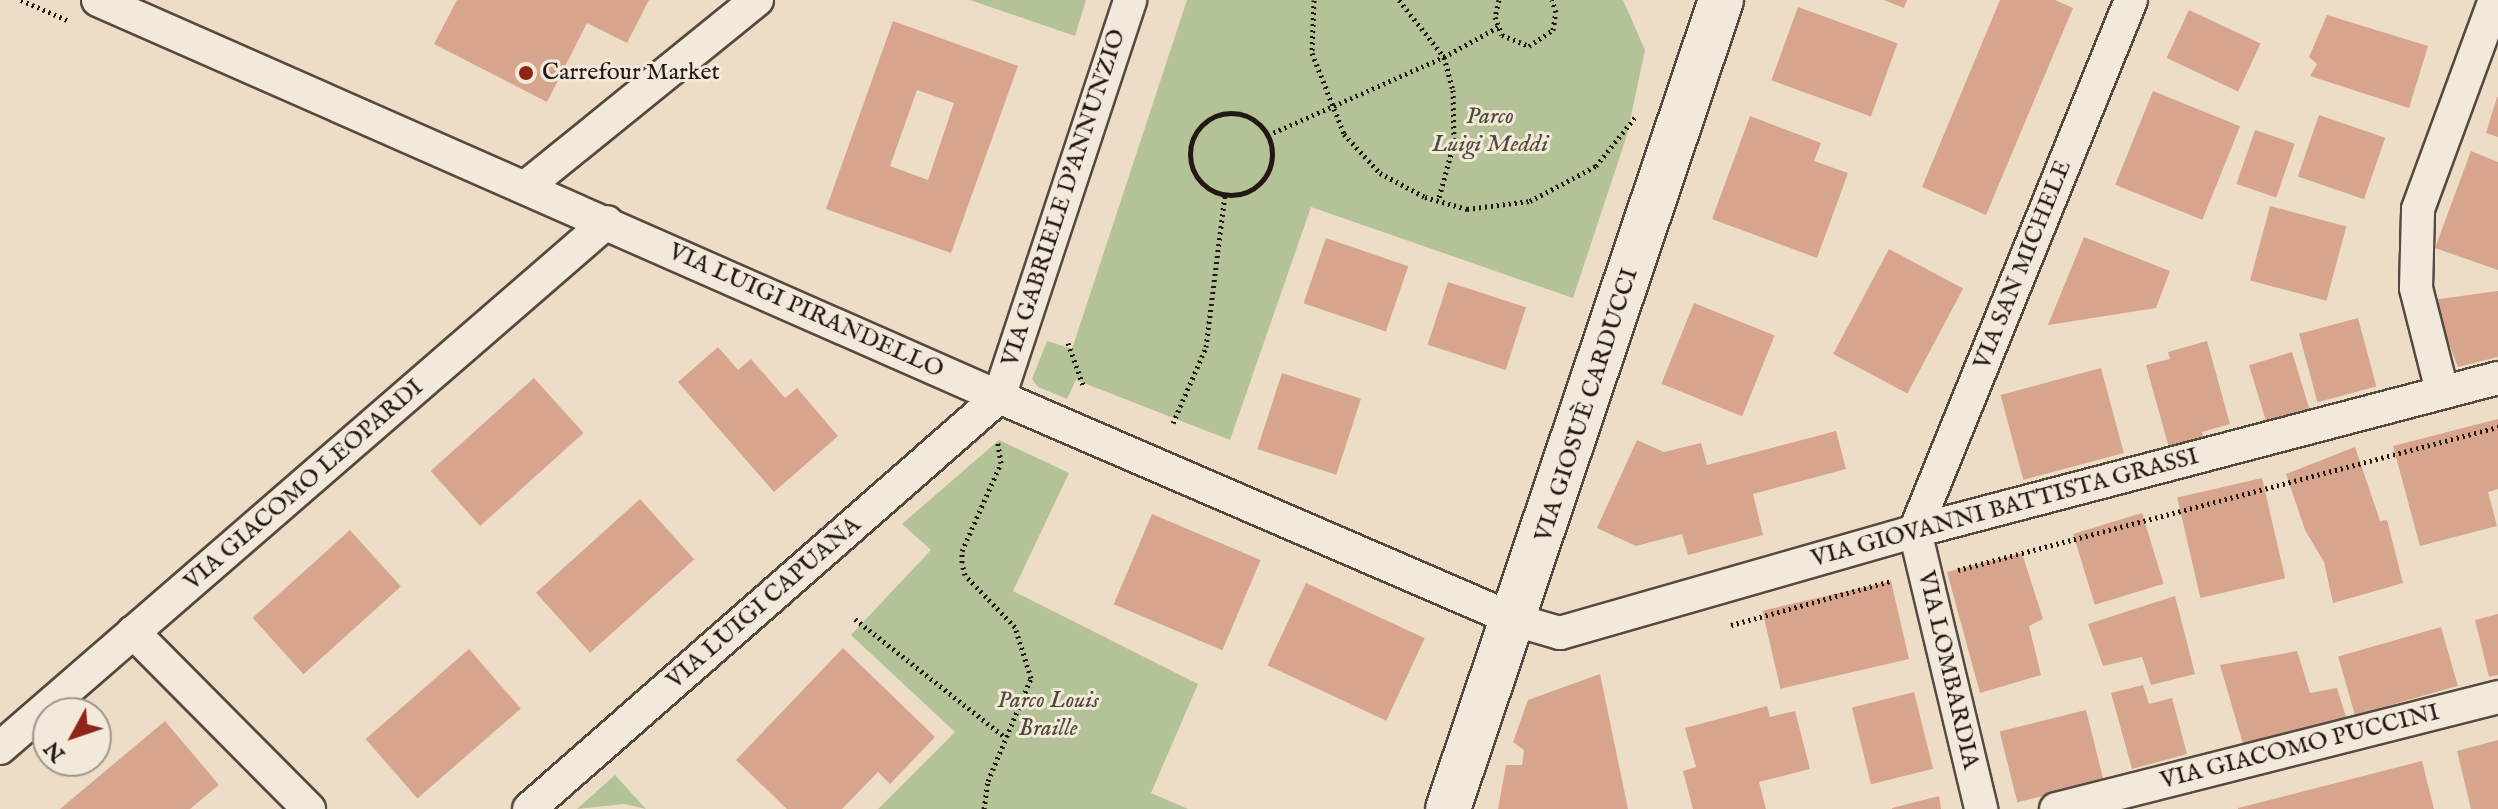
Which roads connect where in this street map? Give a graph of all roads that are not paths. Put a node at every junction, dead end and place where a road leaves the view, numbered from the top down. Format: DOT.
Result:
graph roads {
  1 [pos="98,0"];
  2 [pos="757,0"];
  3 [pos="1130,0"];
  4 [pos="1721,0"];
  5 [pos="2131,0"];
  6 [pos="2495,0"];
  7 [pos="527,186"];
  8 [pos="607,222"];
  9 [pos="2498,378"];
  10 [pos="2442,391"];
  11 [pos="999,397"];
  12 [pos="1915,531"];
  13 [pos="1515,620"];
  14 [pos="133,632"];
  15 [pos="2498,697"];
  16 [pos="0,748"];
  17 [pos="309,809"];
  18 [pos="529,809"];
  19 [pos="1448,809"];
  20 [pos="1981,809"];
  21 [pos="2056,809"];
  1 -- 7 [label="street, VIA LUIGI PIRANDELLO"];
  2 -- 7 [label="street"];
  3 -- 11 [label="street, VIA GABRIELE D'ANNUNZIO"];
  4 -- 13 [label="street, VIA GIOSUÈ CARDUCCI"];
  5 -- 12 [label="street, VIA SAN MICHELE"];
  6 -- 10 [label="street"];
  7 -- 8 [label="street, VIA LUIGI PIRANDELLO"];
  8 -- 11 [label="street, VIA LUIGI PIRANDELLO"];
  8 -- 14 [label="street, VIA GIACOMO LEOPARDI"];
  9 -- 10 [label="street, VIA GIOVANNI BATTISTA GRASSI"];
  10 -- 12 [label="street, VIA GIOVANNI BATTISTA GRASSI"];
  11 -- 13 [label="street, VIA LUIGI PIRANDELLO"];
  11 -- 18 [label="street, VIA LUIGI CAPUANA"];
  12 -- 13 [label="street, VIA GIOVANNI BATTISTA GRASSI"];
  12 -- 20 [label="street, VIA LOMBARDIA"];
  13 -- 19 [label="street, VIA GIOSUÈ CARDUCCI"];
  14 -- 16 [label="street, VIA GIACOMO LEOPARDI"];
  14 -- 17 [label="street"];
  15 -- 21 [label="street, VIA GIACOMO PUCCINI"];
}
